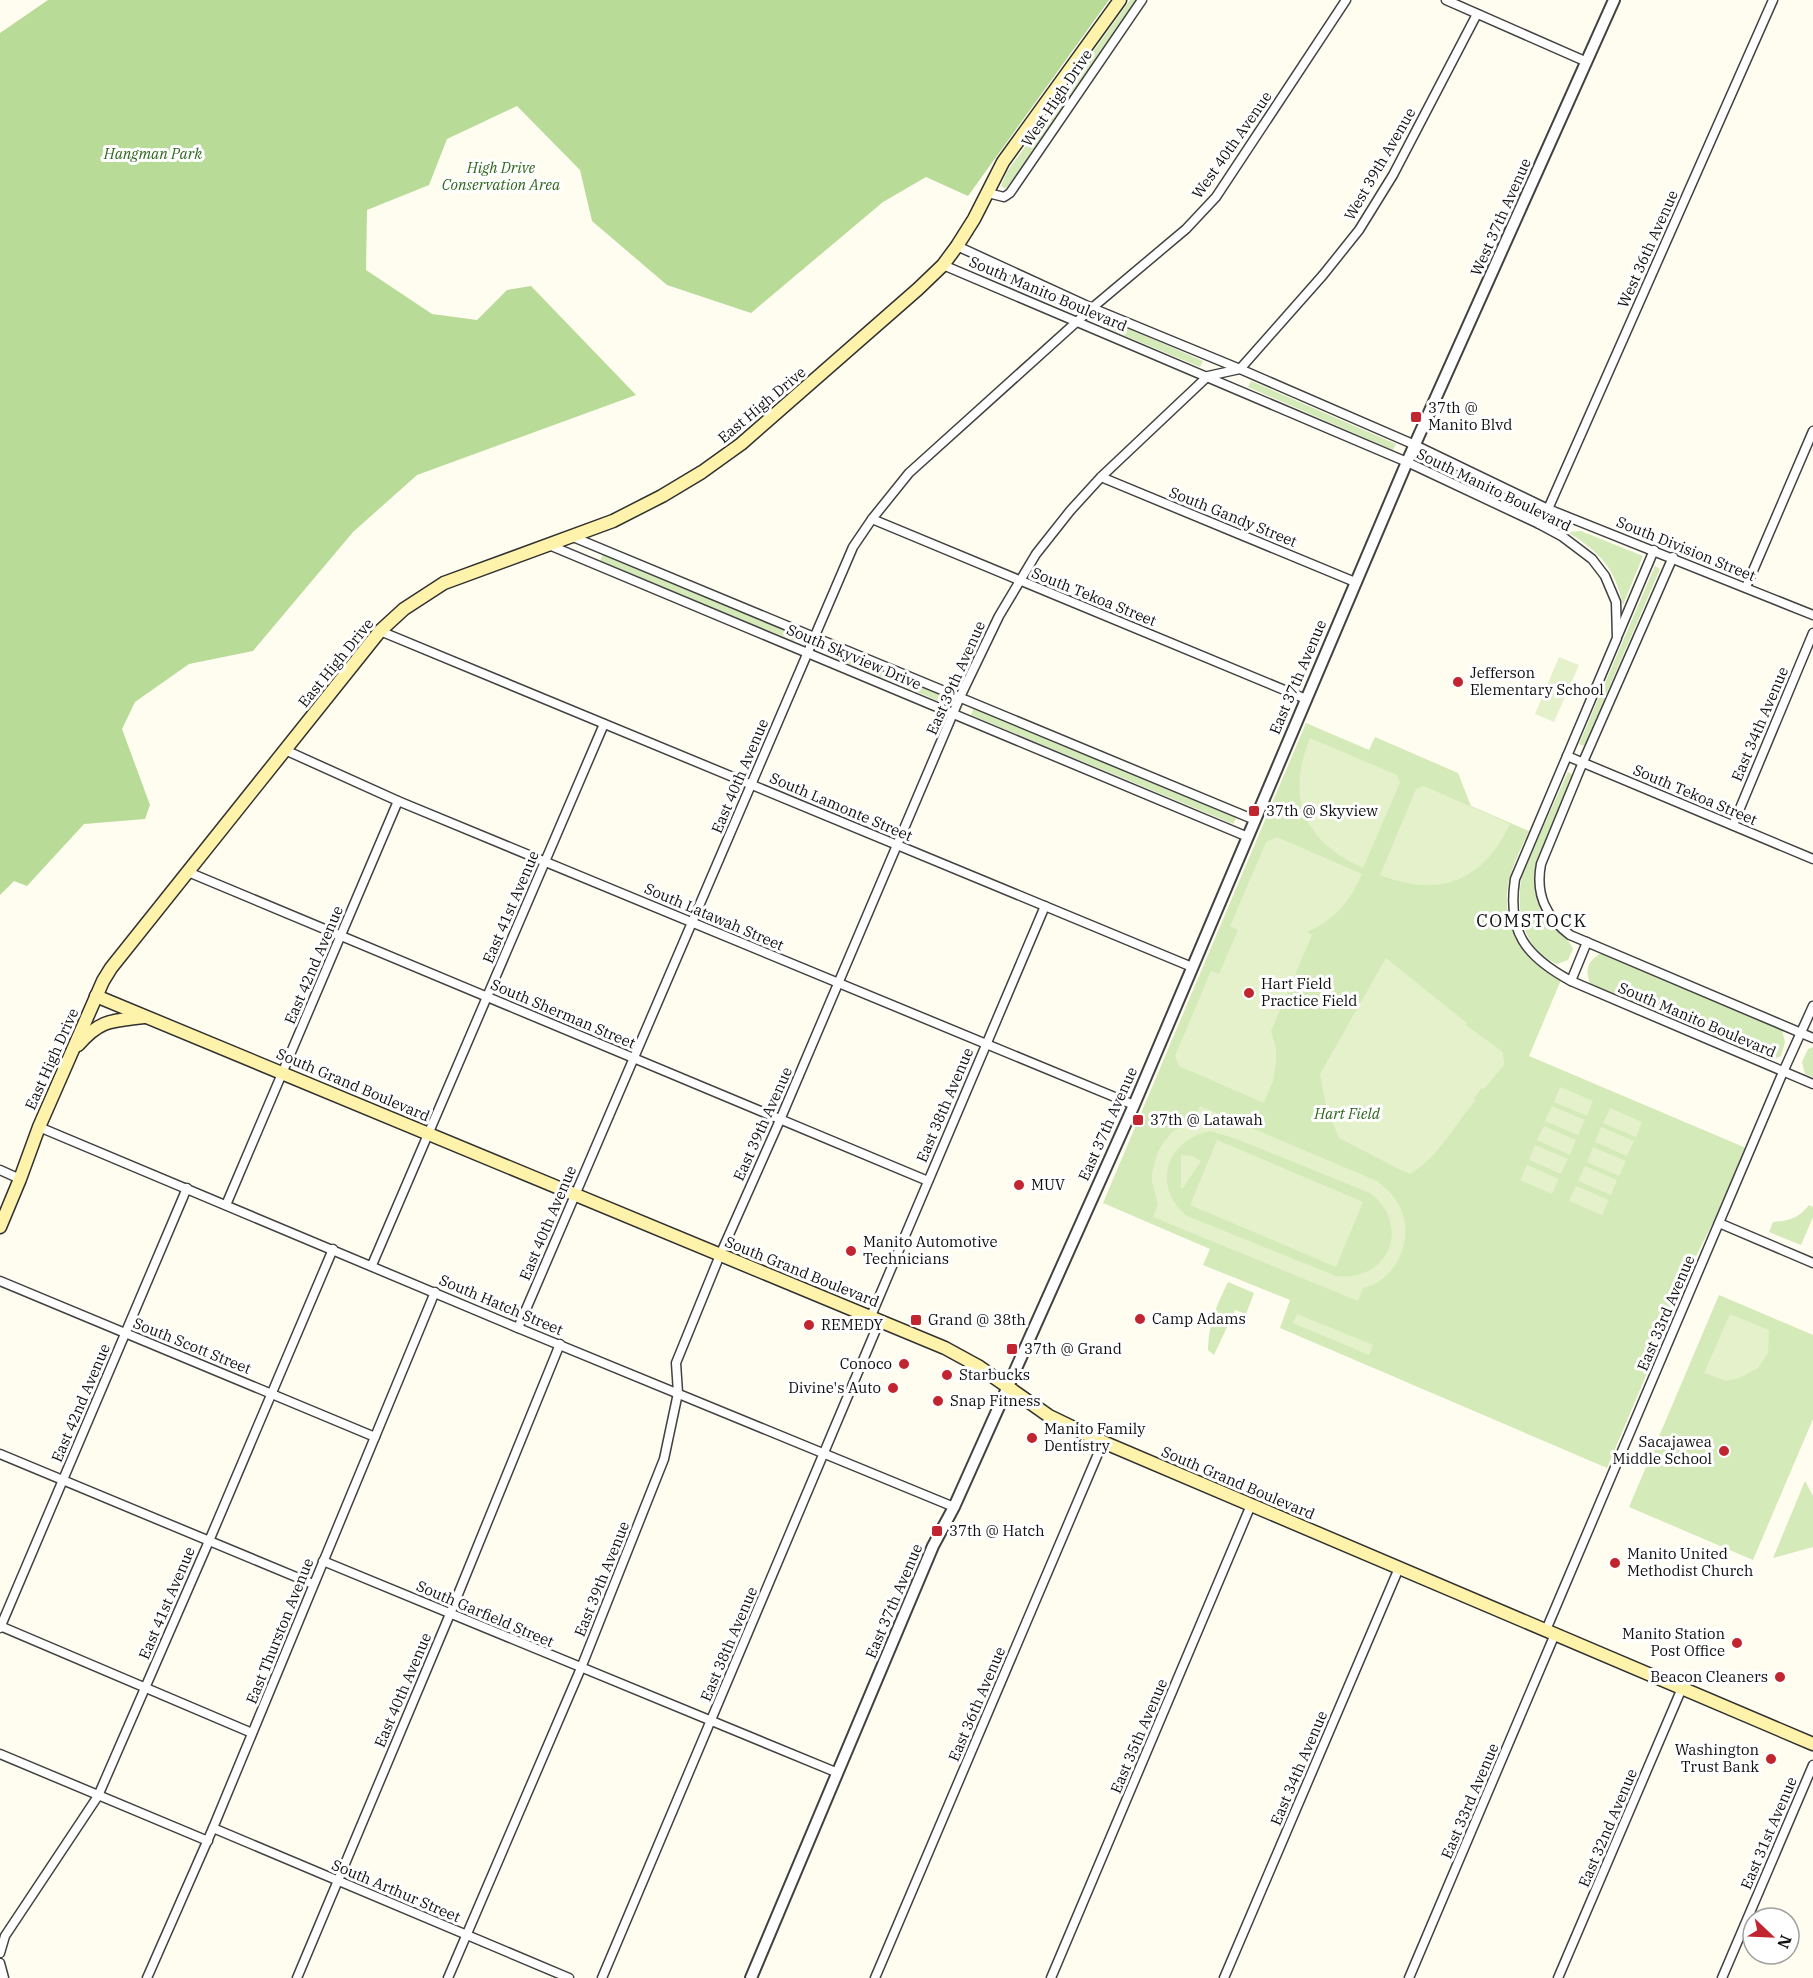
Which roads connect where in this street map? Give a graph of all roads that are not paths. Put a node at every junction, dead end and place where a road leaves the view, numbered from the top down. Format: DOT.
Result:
graph roads {
  1 [pos="1120,0"];
  2 [pos="1142,0"];
  3 [pos="1346,0"];
  4 [pos="1446,0"];
  5 [pos="1614,0"];
  6 [pos="1773,0"];
  7 [pos="1477,14"];
  8 [pos="1587,62"];
  9 [pos="988,193"];
  10 [pos="957,246"];
  11 [pos="943,265"];
  12 [pos="1092,308"];
  13 [pos="1078,322"];
  14 [pos="1240,369"];
  15 [pos="1208,376"];
  16 [pos="1813,431"];
  17 [pos="1415,445"];
  18 [pos="1407,462"];
  19 [pos="1101,477"];
  20 [pos="1548,509"];
  21 [pos="872,519"];
  22 [pos="1539,524"];
  23 [pos="573,537"];
  24 [pos="549,545"];
  25 [pos="1654,550"];
  26 [pos="1673,558"];
  27 [pos="1019,581"];
  28 [pos="1355,582"];
  29 [pos="1746,587"];
  30 [pos="1813,615"];
  31 [pos="380,631"];
  32 [pos="1813,633"];
  33 [pos="813,636"];
  34 [pos="1617,638"];
  35 [pos="807,652"];
  36 [pos="960,698"];
  37 [pos="1306,699"];
  38 [pos="954,713"];
  39 [pos="604,724"];
  40 [pos="285,750"];
  41 [pos="1567,756"];
  42 [pos="1583,762"];
  43 [pos="751,785"];
  44 [pos="398,801"];
  45 [pos="1255,820"];
  46 [pos="1733,825"];
  47 [pos="1248,837"];
  48 [pos="897,845"];
  49 [pos="1813,859"];
  50 [pos="545,861"];
  51 [pos="188,872"];
  52 [pos="1045,906"];
  53 [pos="692,922"];
  54 [pos="340,936"];
  55 [pos="1587,942"];
  56 [pos="1192,967"];
  57 [pos="1571,981"];
  58 [pos="838,984"];
  59 [pos="96,996"];
  60 [pos="488,997"];
  61 [pos="1813,1006"];
  62 [pos="146,1016"];
  63 [pos="1801,1034"];
  64 [pos="1813,1038"];
  65 [pos="986,1044"];
  66 [pos="71,1053"];
  67 [pos="634,1058"];
  68 [pos="1783,1072"];
  69 [pos="283,1073"];
  70 [pos="1813,1084"];
  71 [pos="1134,1106"];
  72 [pos="780,1120"];
  73 [pos="39,1127"];
  74 [pos="429,1133"];
  75 [pos="0,1170"];
  76 [pos="20,1179"];
  77 [pos="928,1181"];
  78 [pos="187,1188"];
  79 [pos="575,1194"];
  80 [pos="226,1205"];
  81 [pos="1719,1223"];
  82 [pos="0,1227"];
  83 [pos="333,1250"];
  84 [pos="720,1255"];
  85 [pos="1813,1263"];
  86 [pos="372,1265"];
  87 [pos="0,1281"];
  88 [pos="435,1292"];
  89 [pos="875,1318"];
  90 [pos="518,1328"];
  91 [pos="125,1333"];
  92 [pos="560,1344"];
  93 [pos="1006,1386"];
  94 [pos="678,1393"];
  95 [pos="271,1394"];
  96 [pos="375,1437"];
  97 [pos="1104,1442"];
  98 [pos="824,1453"];
  99 [pos="0,1454"];
  100 [pos="63,1480"];
  101 [pos="1251,1505"];
  102 [pos="954,1507"];
  103 [pos="209,1541"];
  104 [pos="323,1561"];
  105 [pos="1399,1568"];
  106 [pos="313,1584"];
  107 [pos="450,1614"];
  108 [pos="0,1627"];
  109 [pos="1551,1632"];
  110 [pos="581,1668"];
  111 [pos="145,1688"];
  112 [pos="1682,1688"];
  113 [pos="711,1720"];
  114 [pos="252,1733"];
  115 [pos="1813,1744"];
  116 [pos="0,1754"];
  117 [pos="1813,1765"];
  118 [pos="838,1773"];
  119 [pos="98,1796"];
  120 [pos="213,1828"];
  121 [pos="208,1840"];
  122 [pos="337,1881"];
  123 [pos="466,1935"];
  124 [pos="0,1953"];
  125 [pos="0,1963"];
  126 [pos="3,1976"];
  127 [pos="147,1978"];
  128 [pos="297,1978"];
  129 [pos="448,1978"];
  130 [pos="569,1978"];
  131 [pos="602,1978"];
  132 [pos="751,1978"];
  133 [pos="875,1978"];
  134 [pos="1051,1978"];
  135 [pos="1224,1978"];
  136 [pos="1409,1978"];
  137 [pos="1558,1978"];
  138 [pos="1722,1978"];
  1 -- 9 [label="main road, West High Drive"];
  2 -- 9 [label="street, West High Drive"];
  3 -- 12 [label="street, West 40th Avenue"];
  4 -- 7 [label="street"];
  5 -- 8 [label="street, West 37th Avenue"];
  6 -- 20 [label="street, West 36th Avenue"];
  7 -- 8 [label="street"];
  7 -- 14 [label="street, West 39th Avenue"];
  8 -- 17 [label="street, West 37th Avenue"];
  9 -- 10 [label="main road, West High Drive"];
  10 -- 11 [label="main road, West High Drive"];
  10 -- 12 [label="street, South Manito Boulevard"];
  11 -- 13 [label="street, South Manito Boulevard"];
  11 -- 23 [label="main road, East High Drive"];
  12 -- 13 [label="street, East 40th Avenue"];
  12 -- 14 [label="street, South Manito Boulevard"];
  13 -- 15 [label="street, South Manito Boulevard"];
  13 -- 21 [label="street, East 40th Avenue"];
  14 -- 15 [label="street"];
  14 -- 17 [label="street, South Manito Boulevard"];
  15 -- 18 [label="street, South Manito Boulevard"];
  15 -- 19 [label="street, East 39th Avenue"];
  16 -- 29 [label="street"];
  17 -- 18 [label="street, East 37th Avenue"];
  17 -- 20 [label="street, South Manito Boulevard"];
  18 -- 22 [label="street, South Manito Boulevard"];
  18 -- 28 [label="street, East 37th Avenue"];
  19 -- 27 [label="street, East 39th Avenue"];
  19 -- 28 [label="street, South Gandy Street"];
  20 -- 22 [label="street"];
  20 -- 25 [label="street, South Division Street"];
  21 -- 27 [label="street, South Tekoa Street"];
  21 -- 33 [label="street, East 40th Avenue"];
  22 -- 34 [label="street, South Manito Boulevard"];
  23 -- 24 [label="main road, East High Drive"];
  23 -- 33 [label="street, South Skyview Drive"];
  24 -- 31 [label="main road, East High Drive"];
  24 -- 35 [label="street, South Skyview Drive"];
  25 -- 26 [label="street, South Division Street"];
  25 -- 34 [label="street"];
  26 -- 29 [label="street, South Division Street"];
  26 -- 42 [label="street, South Manito Boulevard"];
  27 -- 36 [label="street, East 39th Avenue"];
  27 -- 37 [label="street, South Tekoa Street"];
  28 -- 37 [label="street, East 37th Avenue"];
  29 -- 30 [label="street, South Division Street"];
  31 -- 39 [label="street, South Lamonte Street"];
  31 -- 40 [label="main road, East High Drive"];
  32 -- 46 [label="street, East 34th Avenue"];
  33 -- 35 [label="street, East 40th Avenue"];
  33 -- 36 [label="street, South Skyview Drive"];
  34 -- 41 [label="street, South Manito Boulevard"];
  35 -- 38 [label="street, South Skyview Drive"];
  35 -- 43 [label="street, East 40th Avenue"];
  36 -- 38 [label="street, East 39th Avenue"];
  36 -- 45 [label="street, South Skyview Drive"];
  37 -- 45 [label="street, East 37th Avenue"];
  38 -- 47 [label="street, South Skyview Drive"];
  38 -- 48 [label="street, East 39th Avenue"];
  39 -- 43 [label="street, South Lamonte Street"];
  39 -- 50 [label="street, East 41st Avenue"];
  40 -- 44 [label="street, South Latawah Street"];
  40 -- 51 [label="main road, East High Drive"];
  41 -- 42 [label="street, South Tekoa Street"];
  41 -- 57 [label="street, South Manito Boulevard"];
  42 -- 46 [label="street, South Tekoa Street"];
  42 -- 55 [label="street, South Manito Boulevard"];
  43 -- 48 [label="street, South Lamonte Street"];
  43 -- 53 [label="street, East 40th Avenue"];
  44 -- 50 [label="street, South Latawah Street"];
  44 -- 54 [label="street, East 42nd Avenue"];
  45 -- 47 [label="street, East 37th Avenue"];
  46 -- 49 [label="street, South Tekoa Street"];
  47 -- 56 [label="street, East 37th Avenue"];
  48 -- 52 [label="street, South Lamonte Street"];
  48 -- 58 [label="street, East 39th Avenue"];
  50 -- 53 [label="street, South Latawah Street"];
  50 -- 60 [label="street, East 41st Avenue"];
  51 -- 54 [label="street, South Sherman Street"];
  51 -- 59 [label="main road, East High Drive"];
  52 -- 56 [label="street, South Lamonte Street"];
  52 -- 65 [label="street, East 38th Avenue"];
  53 -- 58 [label="street, South Latawah Street"];
  53 -- 67 [label="street, East 40th Avenue"];
  54 -- 60 [label="street, South Sherman Street"];
  54 -- 69 [label="street, East 42nd Avenue"];
  55 -- 57 [label="street"];
  55 -- 63 [label="street, South Manito Boulevard"];
  56 -- 71 [label="street, East 37th Avenue"];
  57 -- 68 [label="street, South Manito Boulevard"];
  58 -- 65 [label="street, South Latawah Street"];
  58 -- 72 [label="street, East 39th Avenue"];
  59 -- 62 [label="main road, South Grand Boulevard"];
  59 -- 66 [label="main road, East High Drive"];
  60 -- 67 [label="street, South Sherman Street"];
  60 -- 74 [label="street, East 41st Avenue"];
  61 -- 63 [label="street, East 33rd Avenue"];
  62 -- 66 [label="main road"];
  62 -- 69 [label="main road, South Grand Boulevard"];
  63 -- 64 [label="street, South Manito Boulevard"];
  63 -- 68 [label="street, East 33rd Avenue"];
  65 -- 71 [label="street, South Latawah Street"];
  65 -- 77 [label="street, East 38th Avenue"];
  66 -- 73 [label="main road, East High Drive"];
  67 -- 72 [label="street, South Sherman Street"];
  67 -- 79 [label="street, East 40th Avenue"];
  68 -- 70 [label="street, South Manito Boulevard"];
  68 -- 81 [label="street, East 33rd Avenue"];
  69 -- 74 [label="main road, South Grand Boulevard"];
  69 -- 80 [label="street, East 42nd Avenue"];
  71 -- 93 [label="street, East 37th Avenue"];
  72 -- 77 [label="street, South Sherman Street"];
  72 -- 84 [label="street, East 39th Avenue"];
  73 -- 76 [label="main road, East High Drive"];
  73 -- 78 [label="street, South Hatch Street"];
  74 -- 79 [label="main road, South Grand Boulevard"];
  74 -- 86 [label="street, East 41st Avenue"];
  75 -- 76 [label="street"];
  76 -- 82 [label="main road, East High Drive"];
  77 -- 89 [label="street, East 38th Avenue"];
  78 -- 80 [label="street, South Hatch Street"];
  78 -- 91 [label="street, East 42nd Avenue"];
  79 -- 84 [label="main road, South Grand Boulevard"];
  79 -- 90 [label="street, East 40th Avenue"];
  80 -- 83 [label="street, South Hatch Street"];
  81 -- 85 [label="street"];
  81 -- 109 [label="street, East 33rd Avenue"];
  83 -- 86 [label="street, South Hatch Street"];
  83 -- 95 [label="street, East 41st Avenue"];
  84 -- 89 [label="main road, South Grand Boulevard"];
  84 -- 94 [label="street, East 39th Avenue"];
  86 -- 88 [label="street, South Hatch Street"];
  87 -- 91 [label="street, South Scott Street"];
  88 -- 90 [label="street, South Hatch Street"];
  88 -- 96 [label="street, East Thurston Avenue"];
  89 -- 93 [label="main road, South Grand Boulevard"];
  89 -- 98 [label="street, East 38th Avenue"];
  90 -- 92 [label="street, South Hatch Street"];
  91 -- 95 [label="street, South Scott Street"];
  91 -- 100 [label="street, East 42nd Avenue"];
  92 -- 94 [label="street, South Hatch Street"];
  92 -- 107 [label="street, East 40th Avenue"];
  93 -- 97 [label="main road, South Grand Boulevard"];
  93 -- 102 [label="street, East 37th Avenue"];
  94 -- 98 [label="street, South Hatch Street"];
  94 -- 110 [label="street, East 39th Avenue"];
  95 -- 96 [label="street, South Scott Street"];
  95 -- 103 [label="street, East 41st Avenue"];
  96 -- 104 [label="street, East Thurston Avenue"];
  97 -- 101 [label="main road, South Grand Boulevard"];
  97 -- 133 [label="street, East 36th Avenue"];
  98 -- 102 [label="street, South Hatch Street"];
  98 -- 113 [label="street, East 38th Avenue"];
  99 -- 100 [label="street"];
  100 -- 103 [label="street"];
  100 -- 108 [label="street, East 42nd Avenue"];
  101 -- 105 [label="main road, South Grand Boulevard"];
  101 -- 134 [label="street, East 35th Avenue"];
  102 -- 118 [label="street, East 37th Avenue"];
  103 -- 106 [label="street"];
  103 -- 111 [label="street, East 41st Avenue"];
  104 -- 106 [label="street, East Thurston Avenue"];
  104 -- 107 [label="street, South Garfield Street"];
  105 -- 109 [label="main road, South Grand Boulevard"];
  105 -- 135 [label="street, East 34th Avenue"];
  106 -- 114 [label="street, East Thurston Avenue"];
  107 -- 110 [label="street, South Garfield Street"];
  107 -- 122 [label="street, East 40th Avenue"];
  108 -- 111 [label="street"];
  109 -- 112 [label="main road, South Grand Boulevard"];
  109 -- 136 [label="street, East 33rd Avenue"];
  110 -- 113 [label="street, South Garfield Street"];
  110 -- 123 [label="street, East 39th Avenue"];
  111 -- 114 [label="street"];
  111 -- 119 [label="street, East 41st Avenue"];
  112 -- 115 [label="main road, South Grand Boulevard"];
  112 -- 137 [label="street, East 32nd Avenue"];
  113 -- 118 [label="street, South Garfield Street"];
  113 -- 131 [label="street, East 38th Avenue"];
  114 -- 120 [label="street, East Thurston Avenue"];
  116 -- 119 [label="street"];
  117 -- 138 [label="street, East 31st Avenue"];
  118 -- 132 [label="street, East 37th Avenue"];
  119 -- 121 [label="street"];
  119 -- 124 [label="street, East 41st Avenue"];
  120 -- 121 [label="street, East Thurston Avenue"];
  120 -- 122 [label="street, South Arthur Street"];
  121 -- 127 [label="street, East Thurston Avenue"];
  122 -- 123 [label="street, South Arthur Street"];
  122 -- 128 [label="street, East 40th Avenue"];
  123 -- 129 [label="street, East 39th Avenue"];
  123 -- 130 [label="street, South Arthur Street"];
  125 -- 126 [label="street"];
}
